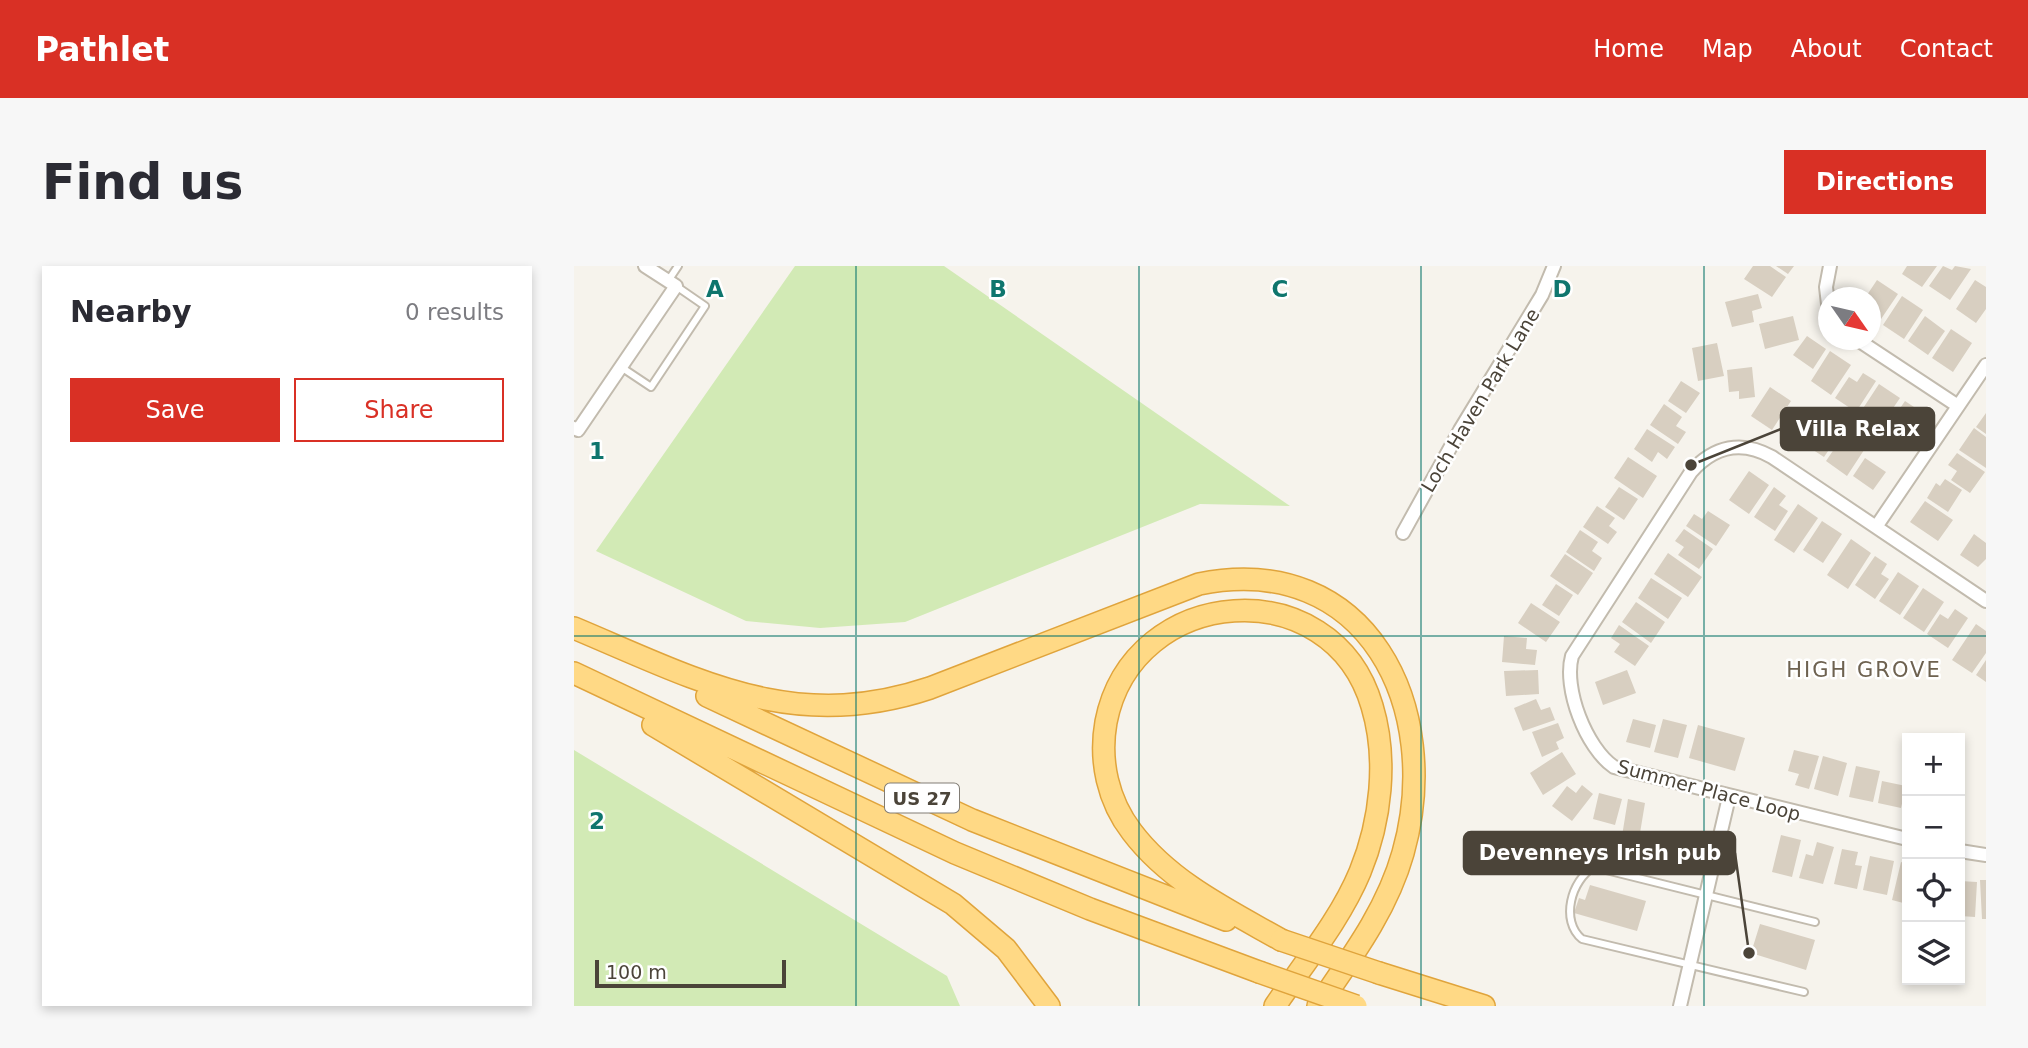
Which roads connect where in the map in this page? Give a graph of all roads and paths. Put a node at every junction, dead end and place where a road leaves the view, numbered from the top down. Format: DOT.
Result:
graph roads {
  1 [pos="645,266"];
  2 [pos="678,266"];
  3 [pos="1554,266"];
  4 [pos="1830,266"];
  5 [pos="672,284"];
  6 [pos="1826,287"];
  7 [pos="1873,350"];
  8 [pos="1986,365"];
  9 [pos="621,367"];
  10 [pos="1958,407"];
  11 [pos="574,428"];
  12 [pos="1876,527"];
  13 [pos="1403,533"];
  14 [pos="1986,601"];
  15 [pos="574,629"];
  16 [pos="574,675"];
  17 [pos="1729,797"];
  18 [pos="1902,838"];
  19 [pos="1965,853"];
  20 [pos="1986,855"];
  21 [pos="1705,896"];
  22 [pos="1815,922"];
  23 [pos="1281,940"];
  24 [pos="1690,965"];
  25 [pos="1804,992"];
  26 [pos="1049,1006"];
  27 [pos="1275,1006"];
  28 [pos="1318,1006"];
  29 [pos="1356,1006"];
  30 [pos="1484,1006"];
  31 [pos="1680,1006"];
  1 -- 5 [label="street"];
  2 -- 5 [label="lane"];
  3 -- 13 [label="street, Loch Haven Park Lane"];
  4 -- 6 [label="street"];
  5 -- 9 [label="street"];
  5 -- 9 [label="lane"];
  7 -- 10 [label="street"];
  8 -- 10 [label="street"];
  9 -- 11 [label="street"];
  10 -- 12 [label="street"];
  12 -- 14 [label="street, Summer Place Loop"];
  12 -- 17 [label="street, Summer Place Loop"];
  15 -- 23 [label="highway, US 27"];
  15 -- 28 [label="highway"];
  16 -- 26 [label="highway"];
  16 -- 29 [label="highway, US 27, bridge"];
  17 -- 18 [label="street, Summer Place Loop"];
  17 -- 21 [label="street"];
  19 -- 20 [label="street"];
  21 -- 22 [label="lane"];
  21 -- 24 [label="street"];
  21 -- 24 [label="lane"];
  23 -- 27 [label="highway"];
  23 -- 30 [label="highway, US 27, bridge"];
  24 -- 25 [label="lane"];
  24 -- 31 [label="street"];
}
